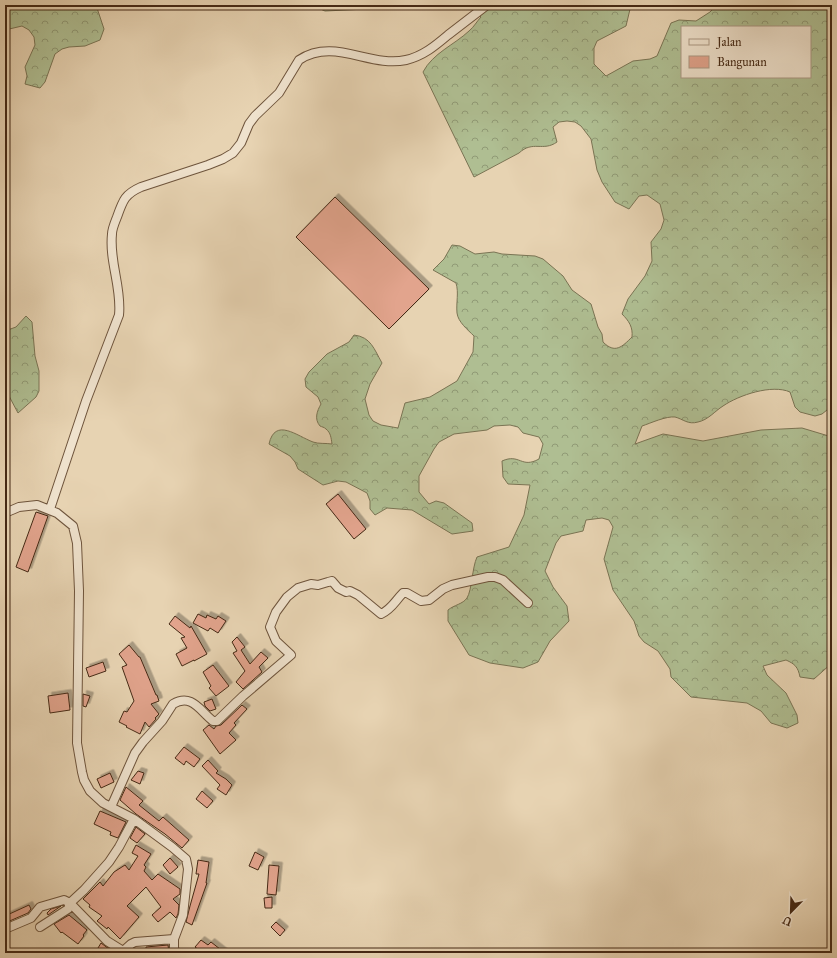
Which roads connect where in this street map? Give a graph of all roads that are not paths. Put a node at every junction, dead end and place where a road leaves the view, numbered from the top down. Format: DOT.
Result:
graph roads {
  1 [pos="487,5"];
  2 [pos="50,509"];
  3 [pos="5,513"];
  4 [pos="528,603"];
  5 [pos="111,807"];
  6 [pos="134,819"];
  7 [pos="70,903"];
  8 [pos="40,927"];
  9 [pos="5,929"];
  10 [pos="174,939"];
  11 [pos="122,952"];
  12 [pos="176,953"];
  1 -- 2 [label="street"];
  2 -- 3 [label="street"];
  2 -- 5 [label="street"];
  4 -- 5 [label="street"];
  5 -- 6 [label="street"];
  6 -- 7 [label="street"];
  6 -- 10 [label="street"];
  7 -- 8 [label="street"];
  7 -- 9 [label="street"];
  7 -- 11 [label="street"];
  10 -- 11 [label="street"];
  10 -- 12 [label="street"];
}
